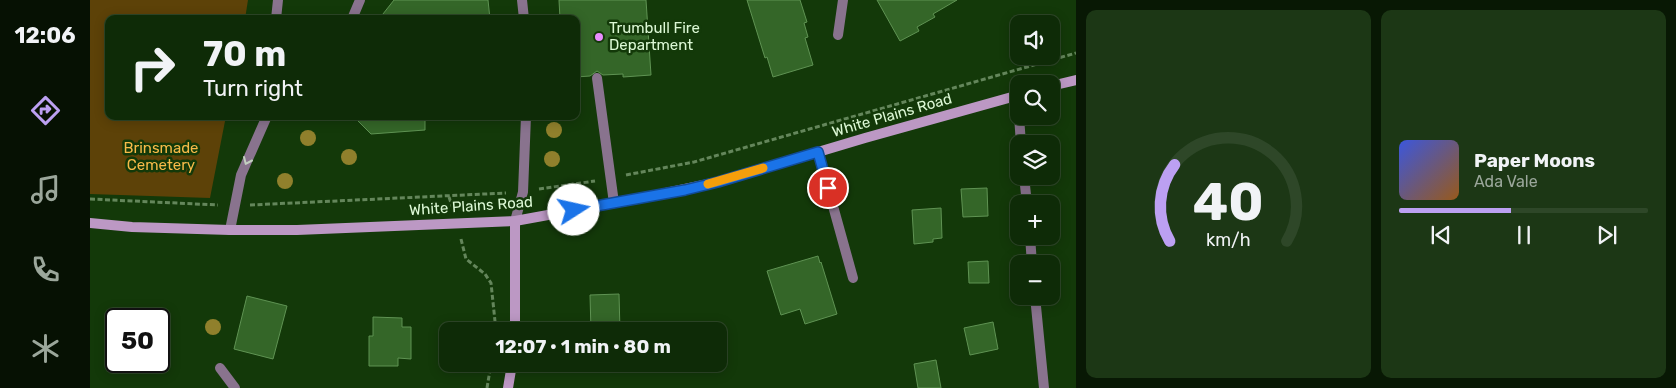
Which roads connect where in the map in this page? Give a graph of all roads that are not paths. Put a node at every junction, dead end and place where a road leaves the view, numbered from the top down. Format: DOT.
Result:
graph roads {
  1 [pos="278,0"];
  2 [pos="360,0"];
  3 [pos="522,0"];
  4 [pos="843,0"];
  5 [pos="276,15"];
  6 [pos="354,15"];
  7 [pos="524,15"];
  8 [pos="838,35"];
  9 [pos="597,78"];
  10 [pos="1076,80"];
  11 [pos="1060,84"];
  12 [pos="1010,97"];
  13 [pos="265,120"];
  14 [pos="526,120"];
  15 [pos="818,152"];
  16 [pos="614,203"];
  17 [pos="515,221"];
  18 [pos="90,223"];
  19 [pos="230,230"];
  20 [pos="853,278"];
  21 [pos="1036,305"];
  22 [pos="515,322"];
  23 [pos="220,368"];
  24 [pos="511,372"];
  25 [pos="235,388"];
  26 [pos="508,388"];
  27 [pos="1044,388"];
  1 -- 5 [label="street"];
  2 -- 6 [label="street"];
  3 -- 7 [label="street"];
  4 -- 8 [label="street"];
  9 -- 16 [label="street"];
  10 -- 11 [label="main road"];
  12 -- 15 [label="main road, White Plains Road"];
  13 -- 19 [label="street, one-way"];
  14 -- 17 [label="street"];
  15 -- 16 [label="main road, White Plains Road"];
  15 -- 20 [label="street"];
  16 -- 17 [label="main road, White Plains Road"];
  17 -- 19 [label="main road, White Plains Road"];
  17 -- 22 [label="main road"];
  18 -- 19 [label="main road, White Plains Road"];
  21 -- 27 [label="street"];
  23 -- 25 [label="street"];
  24 -- 26 [label="main road"];
}
